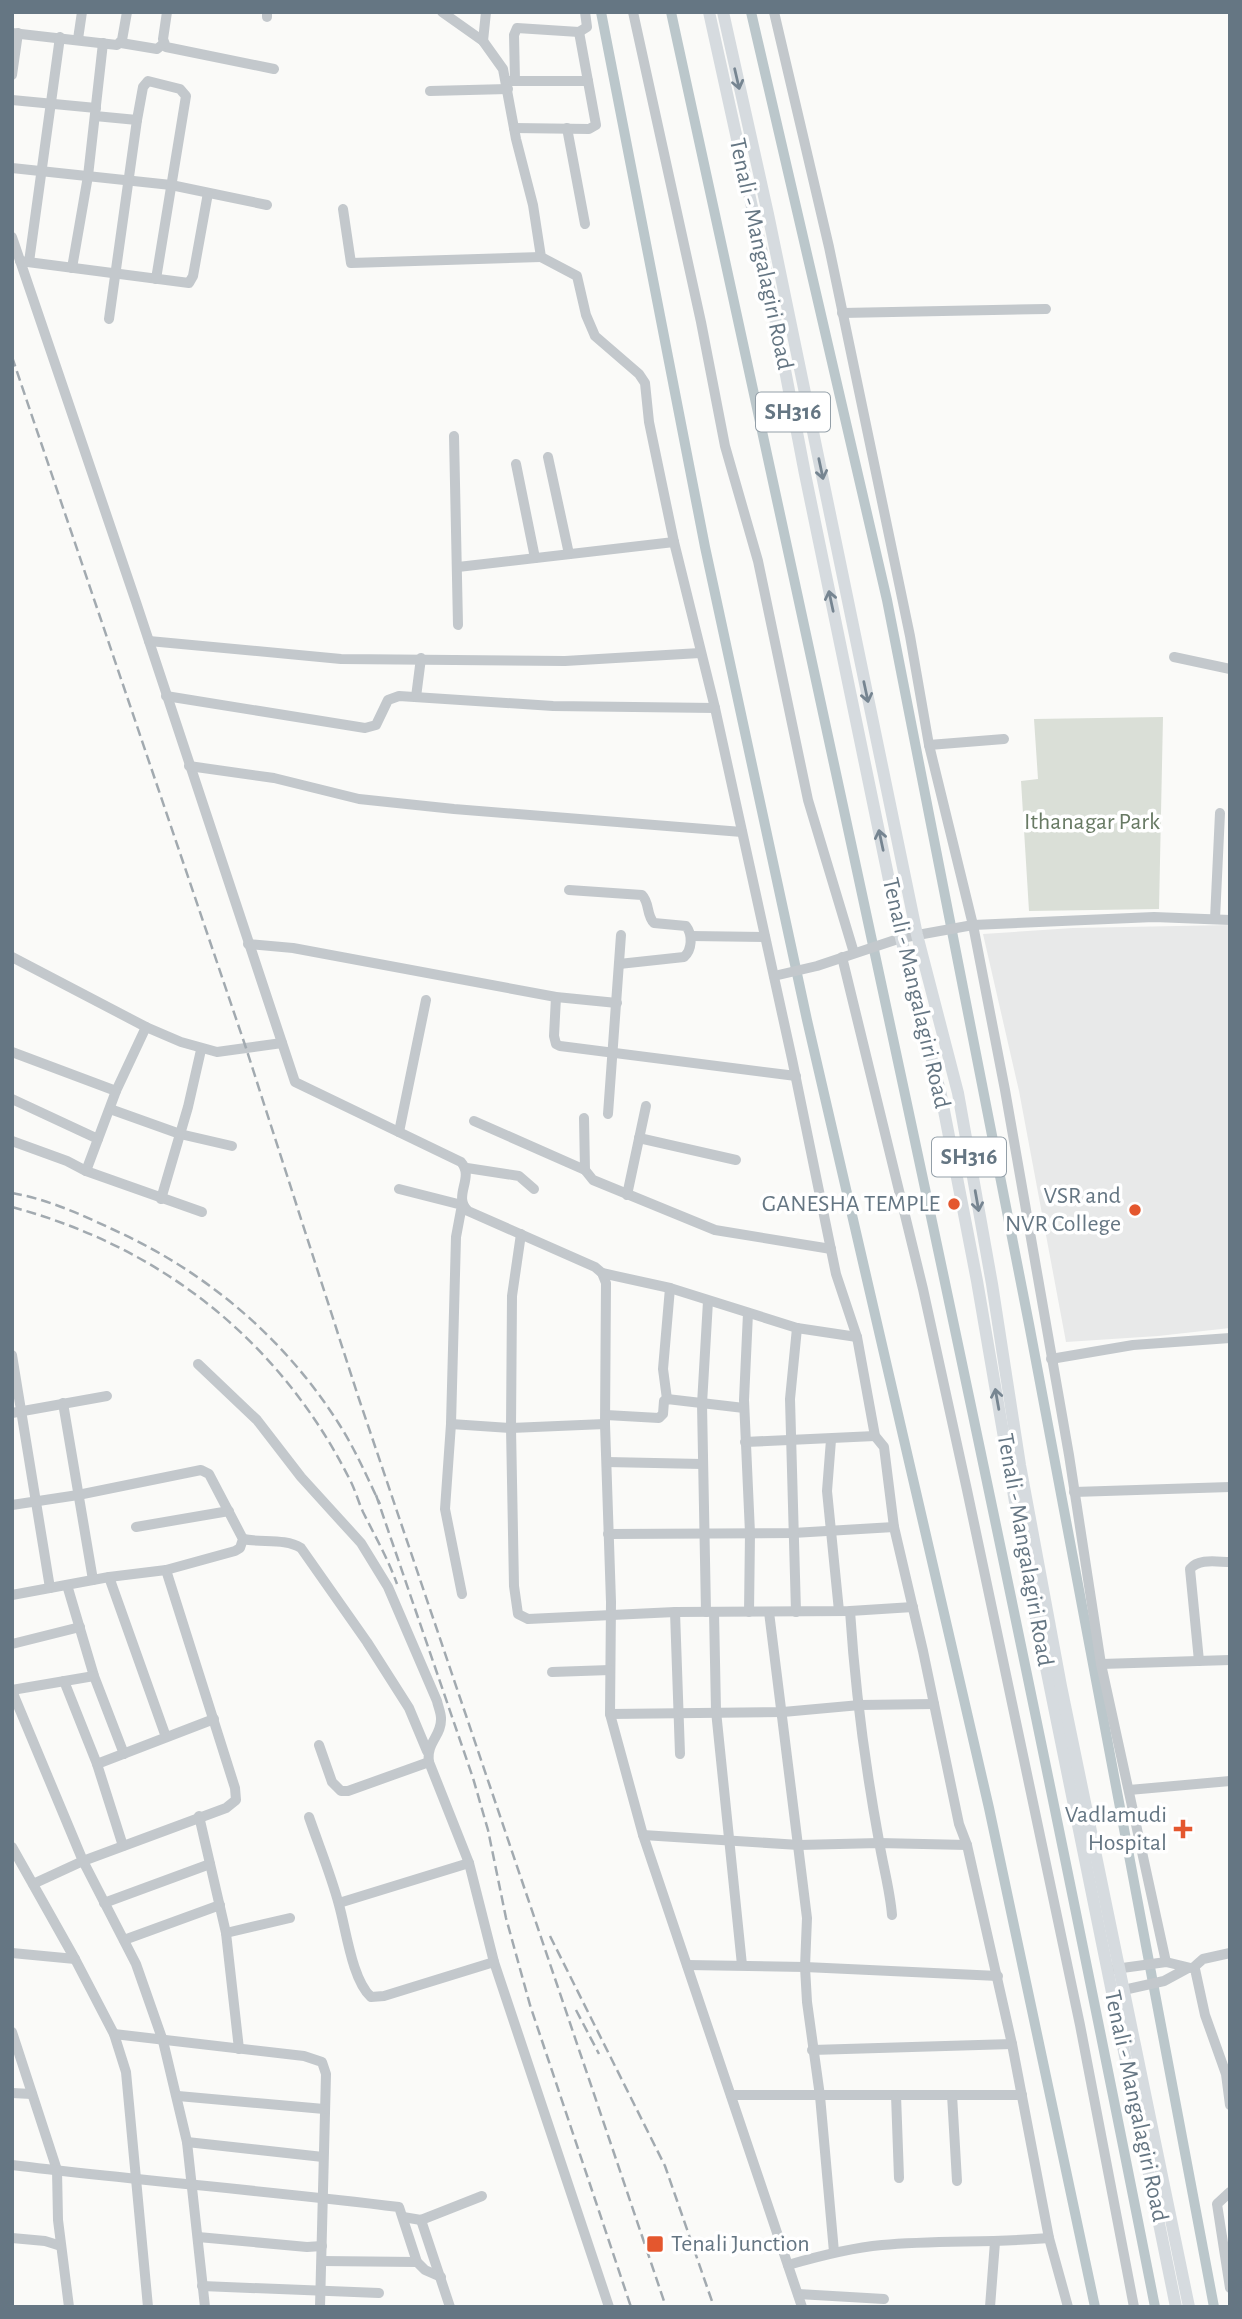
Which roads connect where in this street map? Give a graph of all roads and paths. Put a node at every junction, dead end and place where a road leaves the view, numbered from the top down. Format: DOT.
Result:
graph roads {
  1 [pos="82,12"];
  2 [pos="127,12"];
  3 [pos="167,12"];
  4 [pos="442,12"];
  5 [pos="486,12"];
  6 [pos="585,12"];
  7 [pos="633,12"];
  8 [pos="709,12"];
  9 [pos="723,12"];
  10 [pos="774,12"];
  11 [pos="579,32"];
  12 [pos="15,33"];
  13 [pos="60,37"];
  14 [pos="78,39"];
  15 [pos="483,41"];
  16 [pos="103,43"];
  17 [pos="121,43"];
  18 [pos="163,44"];
  19 [pos="274,69"];
  20 [pos="12,75"];
  21 [pos="588,81"];
  22 [pos="510,83"];
  23 [pos="430,91"];
  24 [pos="12,100"];
  25 [pos="51,104"];
  26 [pos="95,112"];
  27 [pos="137,120"];
  28 [pos="514,128"];
  29 [pos="567,128"];
  30 [pos="12,168"];
  31 [pos="41,171"];
  32 [pos="88,176"];
  33 [pos="128,180"];
  34 [pos="171,185"];
  35 [pos="208,193"];
  36 [pos="267,205"];
  37 [pos="343,209"];
  38 [pos="585,224"];
  39 [pos="12,237"];
  40 [pos="541,257"];
  41 [pos="24,262"];
  42 [pos="72,268"];
  43 [pos="115,274"];
  44 [pos="156,279"];
  45 [pos="1046,309"];
  46 [pos="842,313"];
  47 [pos="109,319"];
  48 [pos="454,436"];
  49 [pos="548,457"];
  50 [pos="516,464"];
  51 [pos="674,541"];
  52 [pos="569,554"];
  53 [pos="535,558"];
  54 [pos="458,567"];
  55 [pos="458,625"];
  56 [pos="149,641"];
  57 [pos="701,653"];
  58 [pos="1174,657"];
  59 [pos="421,659"];
  60 [pos="1230,669"];
  61 [pos="166,696"];
  62 [pos="416,697"];
  63 [pos="715,708"];
  64 [pos="1004,739"];
  65 [pos="929,745"];
  66 [pos="189,766"];
  67 [pos="1220,813"];
  68 [pos="742,832"];
  69 [pos="569,890"];
  70 [pos="1215,919"];
  71 [pos="1230,920"];
  72 [pos="968,926"];
  73 [pos="923,934"];
  74 [pos="621,935"];
  75 [pos="691,936"];
  76 [pos="765,937"];
  77 [pos="901,938"];
  78 [pos="248,944"];
  79 [pos="854,953"];
  80 [pos="12,957"];
  81 [pos="842,957"];
  82 [pos="620,964"];
  83 [pos="774,976"];
  84 [pos="555,997"];
  85 [pos="426,1000"];
  86 [pos="617,1003"];
  87 [pos="146,1027"];
  88 [pos="282,1043"];
  89 [pos="201,1049"];
  90 [pos="12,1052"];
  91 [pos="613,1052"];
  92 [pos="796,1076"];
  93 [pos="116,1091"];
  94 [pos="12,1100"];
  95 [pos="646,1106"];
  96 [pos="110,1109"];
  97 [pos="608,1114"];
  98 [pos="583,1118"];
  99 [pos="474,1121"];
  100 [pos="399,1132"];
  101 [pos="180,1135"];
  102 [pos="639,1138"];
  103 [pos="98,1139"];
  104 [pos="12,1141"];
  105 [pos="232,1146"];
  106 [pos="736,1160"];
  107 [pos="467,1168"];
  108 [pos="585,1170"];
  109 [pos="86,1171"];
  110 [pos="399,1189"];
  111 [pos="534,1189"];
  112 [pos="627,1195"];
  113 [pos="161,1199"];
  114 [pos="462,1205"];
  115 [pos="202,1212"];
  116 [pos="521,1234"];
  117 [pos="831,1249"];
  118 [pos="602,1273"];
  119 [pos="670,1288"];
  120 [pos="708,1301"];
  121 [pos="748,1313"];
  122 [pos="797,1328"];
  123 [pos="856,1337"];
  124 [pos="1230,1339"];
  125 [pos="12,1355"];
  126 [pos="1051,1359"];
  127 [pos="198,1364"];
  128 [pos="107,1396"];
  129 [pos="667,1399"];
  130 [pos="63,1403"];
  131 [pos="702,1404"];
  132 [pos="744,1408"];
  133 [pos="17,1412"];
  134 [pos="605,1419"];
  135 [pos="451,1423"];
  136 [pos="511,1428"];
  137 [pos="875,1436"];
  138 [pos="831,1440"];
  139 [pos="791,1441"];
  140 [pos="745,1442"];
  141 [pos="607,1462"];
  142 [pos="702,1464"];
  143 [pos="1230,1487"];
  144 [pos="1074,1492"];
  145 [pos="78,1495"];
  146 [pos="36,1501"];
  147 [pos="12,1505"];
  148 [pos="229,1511"];
  149 [pos="136,1527"];
  150 [pos="894,1527"];
  151 [pos="831,1532"];
  152 [pos="750,1533"];
  153 [pos="793,1533"];
  154 [pos="608,1535"];
  155 [pos="704,1535"];
  156 [pos="243,1539"];
  157 [pos="1230,1562"];
  158 [pos="166,1570"];
  159 [pos="109,1577"];
  160 [pos="93,1580"];
  161 [pos="67,1585"];
  162 [pos="50,1588"];
  163 [pos="462,1594"];
  164 [pos="12,1595"];
  165 [pos="913,1608"];
  166 [pos="845,1611"];
  167 [pos="675,1612"];
  168 [pos="710,1612"];
  169 [pos="749,1612"];
  170 [pos="769,1612"];
  171 [pos="796,1612"];
  172 [pos="611,1615"];
  173 [pos="80,1627"];
  174 [pos="12,1644"];
  175 [pos="1230,1660"];
  176 [pos="1199,1661"];
  177 [pos="1101,1664"];
  178 [pos="610,1670"];
  179 [pos="552,1672"];
  180 [pos="94,1676"];
  181 [pos="64,1681"];
  182 [pos="12,1691"];
  183 [pos="934,1704"];
  184 [pos="860,1705"];
  185 [pos="677,1712"];
  186 [pos="716,1712"];
  187 [pos="783,1712"];
  188 [pos="610,1714"];
  189 [pos="214,1719"];
  190 [pos="166,1738"];
  191 [pos="319,1745"];
  192 [pos="124,1754"];
  193 [pos="680,1754"];
  194 [pos="428,1756"];
  195 [pos="97,1765"];
  196 [pos="1230,1781"];
  197 [pos="1129,1790"];
  198 [pos="199,1816"];
  199 [pos="309,1817"];
  200 [pos="643,1835"];
  201 [pos="730,1842"];
  202 [pos="879,1843"];
  203 [pos="799,1845"];
  204 [pos="967,1845"];
  205 [pos="123,1846"];
  206 [pos="12,1847"];
  207 [pos="83,1861"];
  208 [pos="469,1863"];
  209 [pos="210,1864"];
  210 [pos="33,1884"];
  211 [pos="104,1903"];
  212 [pos="339,1903"];
  213 [pos="220,1905"];
  214 [pos="892,1915"];
  215 [pos="289,1918"];
  216 [pos="226,1933"];
  217 [pos="124,1940"];
  218 [pos="12,1953"];
  219 [pos="1230,1953"];
  220 [pos="75,1959"];
  221 [pos="494,1962"];
  222 [pos="1163,1962"];
  223 [pos="687,1965"];
  224 [pos="742,1965"];
  225 [pos="805,1967"];
  226 [pos="1191,1968"];
  227 [pos="1117,1969"];
  228 [pos="998,1976"];
  229 [pos="1122,1991"];
  230 [pos="12,2032"];
  231 [pos="114,2034"];
  232 [pos="163,2041"];
  233 [pos="1012,2044"];
  234 [pos="239,2049"];
  235 [pos="812,2050"];
  236 [pos="12,2093"];
  237 [pos="32,2094"];
  238 [pos="731,2095"];
  239 [pos="896,2095"];
  240 [pos="951,2095"];
  241 [pos="1022,2095"];
  242 [pos="178,2096"];
  243 [pos="820,2096"];
  244 [pos="1230,2105"];
  245 [pos="324,2109"];
  246 [pos="187,2142"];
  247 [pos="323,2157"];
  248 [pos="12,2165"];
  249 [pos="57,2170"];
  250 [pos="898,2178"];
  251 [pos="136,2180"];
  252 [pos="957,2181"];
  253 [pos="193,2186"];
  254 [pos="1230,2192"];
  255 [pos="482,2196"];
  256 [pos="324,2198"];
  257 [pos="403,2217"];
  258 [pos="421,2220"];
  259 [pos="198,2237"];
  260 [pos="12,2238"];
  261 [pos="1048,2238"];
  262 [pos="995,2242"];
  263 [pos="61,2246"];
  264 [pos="322,2246"];
  265 [pos="834,2252"];
  266 [pos="322,2261"];
  267 [pos="417,2262"];
  268 [pos="788,2265"];
  269 [pos="441,2277"];
  270 [pos="202,2286"];
  271 [pos="1230,2288"];
  272 [pos="322,2292"];
  273 [pos="380,2293"];
  274 [pos="798,2294"];
  275 [pos="884,2299"];
  276 [pos="69,2307"];
  277 [pos="148,2307"];
  278 [pos="205,2307"];
  279 [pos="320,2307"];
  280 [pos="450,2307"];
  281 [pos="609,2307"];
  282 [pos="802,2307"];
  283 [pos="990,2307"];
  284 [pos="1068,2307"];
  285 [pos="1134,2307"];
  286 [pos="1177,2307"];
  287 [pos="1189,2307"];
  1 -- 14 [label="street"];
  2 -- 17 [label="street"];
  3 -- 18 [label="street"];
  4 -- 15 [label="street"];
  5 -- 15 [label="street"];
  6 -- 11 [label="street"];
  7 -- 79 [label="street"];
  77 -- 8 [label="main road, Tenali - Mangalagiri Road / SH316, one-way"];
  9 -- 73 [label="main road, Tenali - Mangalagiri Road / SH316, one-way"];
  10 -- 46 [label="street"];
  11 -- 21 [label="street"];
  11 -- 22 [label="street"];
  12 -- 13 [label="street"];
  12 -- 20 [label="street"];
  13 -- 14 [label="street"];
  13 -- 25 [label="street"];
  14 -- 16 [label="street"];
  15 -- 22 [label="street"];
  16 -- 17 [label="street"];
  16 -- 26 [label="street"];
  17 -- 18 [label="street"];
  18 -- 19 [label="street"];
  21 -- 22 [label="street"];
  21 -- 29 [label="street"];
  22 -- 23 [label="street"];
  22 -- 28 [label="street"];
  24 -- 25 [label="street"];
  25 -- 26 [label="street"];
  25 -- 31 [label="street"];
  26 -- 27 [label="street"];
  26 -- 32 [label="street"];
  27 -- 33 [label="street"];
  27 -- 34 [label="street"];
  28 -- 29 [label="street"];
  28 -- 40 [label="street"];
  29 -- 38 [label="street"];
  30 -- 31 [label="street"];
  31 -- 32 [label="street"];
  31 -- 41 [label="street"];
  32 -- 33 [label="street"];
  32 -- 42 [label="street"];
  33 -- 34 [label="street"];
  33 -- 43 [label="street"];
  34 -- 35 [label="street"];
  34 -- 44 [label="street"];
  35 -- 36 [label="street"];
  35 -- 44 [label="street"];
  37 -- 40 [label="street"];
  39 -- 41 [label="street"];
  40 -- 51 [label="street"];
  41 -- 42 [label="street"];
  41 -- 56 [label="street"];
  42 -- 43 [label="street"];
  43 -- 44 [label="street"];
  43 -- 47 [label="street"];
  45 -- 46 [label="street"];
  46 -- 65 [label="street"];
  48 -- 54 [label="street"];
  49 -- 52 [label="street"];
  50 -- 53 [label="street"];
  51 -- 52 [label="street"];
  51 -- 57 [label="street"];
  52 -- 53 [label="street"];
  53 -- 54 [label="street"];
  54 -- 55 [label="street"];
  56 -- 59 [label="street"];
  56 -- 61 [label="street"];
  57 -- 59 [label="street"];
  57 -- 63 [label="street"];
  58 -- 60 [label="street"];
  59 -- 62 [label="street"];
  61 -- 62 [label="street"];
  61 -- 66 [label="street"];
  62 -- 63 [label="street"];
  63 -- 68 [label="street"];
  64 -- 65 [label="street"];
  65 -- 72 [label="street"];
  66 -- 68 [label="street"];
  66 -- 78 [label="street"];
  67 -- 70 [label="street"];
  68 -- 76 [label="street"];
  69 -- 75 [label="street"];
  70 -- 71 [label="street"];
  70 -- 72 [label="street"];
  72 -- 73 [label="street"];
  72 -- 126 [label="street"];
  73 -- 77 [label="street"];
  73 -- 227 [label="main road, Tenali - Mangalagiri Road / SH316, one-way"];
  74 -- 82 [label="street"];
  75 -- 76 [label="street"];
  75 -- 82 [label="street"];
  76 -- 83 [label="street"];
  77 -- 79 [label="street"];
  227 -- 77 [label="main road, Tenali - Mangalagiri Road / SH316, one-way"];
  78 -- 84 [label="street"];
  78 -- 88 [label="street"];
  79 -- 81 [label="street"];
  80 -- 87 [label="street"];
  81 -- 83 [label="street"];
  81 -- 285 [label="street"];
  82 -- 86 [label="street"];
  83 -- 92 [label="street"];
  84 -- 86 [label="street"];
  84 -- 91 [label="street"];
  85 -- 100 [label="street"];
  86 -- 91 [label="street"];
  87 -- 89 [label="street"];
  87 -- 93 [label="street"];
  88 -- 89 [label="street"];
  88 -- 100 [label="street"];
  89 -- 101 [label="street"];
  90 -- 93 [label="street"];
  91 -- 92 [label="street"];
  91 -- 97 [label="street"];
  92 -- 117 [label="street"];
  93 -- 96 [label="street"];
  94 -- 103 [label="street"];
  95 -- 102 [label="street"];
  96 -- 101 [label="street"];
  96 -- 103 [label="street"];
  98 -- 108 [label="street"];
  99 -- 108 [label="street"];
  100 -- 107 [label="street"];
  101 -- 105 [label="street"];
  101 -- 113 [label="street"];
  102 -- 106 [label="street"];
  102 -- 112 [label="street"];
  103 -- 109 [label="street"];
  104 -- 109 [label="street"];
  107 -- 111 [label="street"];
  107 -- 114 [label="street"];
  108 -- 112 [label="street"];
  109 -- 113 [label="street"];
  110 -- 114 [label="street"];
  112 -- 117 [label="street"];
  113 -- 115 [label="street"];
  114 -- 116 [label="street"];
  114 -- 135 [label="street"];
  116 -- 118 [label="street"];
  116 -- 136 [label="street"];
  117 -- 123 [label="street"];
  118 -- 119 [label="street"];
  118 -- 134 [label="street"];
  119 -- 120 [label="street"];
  119 -- 129 [label="street"];
  120 -- 121 [label="street"];
  120 -- 131 [label="street"];
  121 -- 122 [label="street"];
  121 -- 132 [label="street"];
  122 -- 123 [label="street"];
  122 -- 139 [label="street"];
  123 -- 137 [label="street"];
  124 -- 126 [label="street"];
  125 -- 133 [label="street"];
  126 -- 144 [label="street"];
  127 -- 194 [label="street"];
  128 -- 130 [label="street"];
  129 -- 131 [label="street"];
  129 -- 134 [label="street"];
  130 -- 133 [label="street"];
  130 -- 145 [label="street"];
  131 -- 132 [label="street"];
  131 -- 142 [label="street"];
  132 -- 140 [label="street"];
  133 -- 146 [label="street"];
  134 -- 136 [label="street"];
  134 -- 141 [label="street"];
  135 -- 136 [label="street"];
  135 -- 163 [label="street"];
  136 -- 172 [label="street"];
  137 -- 138 [label="street"];
  137 -- 150 [label="street"];
  138 -- 139 [label="street"];
  138 -- 151 [label="street"];
  139 -- 140 [label="street"];
  139 -- 153 [label="street"];
  140 -- 152 [label="street"];
  141 -- 142 [label="street"];
  141 -- 154 [label="street"];
  142 -- 155 [label="street"];
  143 -- 144 [label="street"];
  144 -- 177 [label="street"];
  145 -- 146 [label="street"];
  145 -- 148 [label="street"];
  145 -- 160 [label="street"];
  146 -- 147 [label="street"];
  146 -- 162 [label="street"];
  148 -- 149 [label="street"];
  148 -- 156 [label="street"];
  150 -- 151 [label="street"];
  150 -- 165 [label="street"];
  151 -- 153 [label="street"];
  151 -- 166 [label="street"];
  152 -- 153 [label="street"];
  152 -- 155 [label="street"];
  152 -- 169 [label="street"];
  153 -- 171 [label="street"];
  154 -- 155 [label="street"];
  154 -- 172 [label="street"];
  155 -- 168 [label="street"];
  156 -- 158 [label="street"];
  156 -- 194 [label="street"];
  157 -- 176 [label="street"];
  158 -- 159 [label="street"];
  158 -- 189 [label="street"];
  159 -- 160 [label="street"];
  159 -- 190 [label="street"];
  160 -- 161 [label="street"];
  161 -- 162 [label="street"];
  161 -- 173 [label="street"];
  162 -- 164 [label="street"];
  165 -- 166 [label="street"];
  165 -- 183 [label="street"];
  166 -- 171 [label="street"];
  166 -- 184 [label="street"];
  167 -- 168 [label="street"];
  167 -- 172 [label="street"];
  167 -- 185 [label="street"];
  168 -- 169 [label="street"];
  168 -- 186 [label="street"];
  169 -- 170 [label="street"];
  170 -- 171 [label="street"];
  170 -- 187 [label="street"];
  172 -- 178 [label="street"];
  173 -- 174 [label="street"];
  173 -- 180 [label="street"];
  175 -- 176 [label="street"];
  176 -- 177 [label="street"];
  177 -- 197 [label="street"];
  178 -- 179 [label="street"];
  178 -- 188 [label="street"];
  180 -- 181 [label="street"];
  180 -- 192 [label="street"];
  181 -- 182 [label="street"];
  181 -- 195 [label="street"];
  182 -- 207 [label="street"];
  183 -- 184 [label="street"];
  183 -- 204 [label="street"];
  184 -- 187 [label="street"];
  184 -- 202 [label="street"];
  185 -- 186 [label="street"];
  185 -- 188 [label="street"];
  185 -- 193 [label="street"];
  186 -- 187 [label="street"];
  186 -- 201 [label="street"];
  187 -- 203 [label="street"];
  188 -- 200 [label="street"];
  189 -- 190 [label="street"];
  189 -- 198 [label="street"];
  190 -- 192 [label="street"];
  191 -- 194 [label="street"];
  192 -- 195 [label="street"];
  194 -- 208 [label="street"];
  195 -- 205 [label="street"];
  196 -- 197 [label="street"];
  197 -- 222 [label="street"];
  198 -- 205 [label="street"];
  198 -- 209 [label="street"];
  199 -- 212 [label="street"];
  200 -- 201 [label="street"];
  200 -- 223 [label="street"];
  201 -- 203 [label="street"];
  201 -- 224 [label="street"];
  202 -- 203 [label="street"];
  202 -- 204 [label="street"];
  202 -- 214 [label="street"];
  203 -- 225 [label="street"];
  204 -- 228 [label="street"];
  205 -- 207 [label="street"];
  206 -- 210 [label="street"];
  207 -- 210 [label="street"];
  207 -- 211 [label="street"];
  208 -- 212 [label="street"];
  208 -- 221 [label="street"];
  209 -- 211 [label="street"];
  209 -- 213 [label="street"];
  210 -- 220 [label="street"];
  211 -- 217 [label="street"];
  212 -- 221 [label="street"];
  213 -- 216 [label="street"];
  213 -- 217 [label="street"];
  215 -- 216 [label="street"];
  216 -- 234 [label="street"];
  217 -- 232 [label="street"];
  218 -- 220 [label="street"];
  219 -- 226 [label="street"];
  220 -- 231 [label="street"];
  221 -- 281 [label="street"];
  222 -- 226 [label="street"];
  222 -- 227 [label="street"];
  223 -- 224 [label="street"];
  223 -- 238 [label="street"];
  224 -- 225 [label="street"];
  225 -- 228 [label="street"];
  225 -- 235 [label="street"];
  226 -- 229 [label="street"];
  226 -- 244 [label="street"];
  227 -- 229 [label="main road, Tenali - Mangalagiri Road / SH316"];
  228 -- 233 [label="street"];
  229 -- 286 [label="main road, Tenali - Mangalagiri Road / SH316"];
  229 -- 287 [label="main road, Tenali - Mangalagiri Road / SH316"];
  230 -- 237 [label="street"];
  231 -- 232 [label="street"];
  231 -- 251 [label="street"];
  232 -- 234 [label="street"];
  232 -- 242 [label="street"];
  233 -- 235 [label="street"];
  233 -- 241 [label="street"];
  234 -- 245 [label="street"];
  235 -- 243 [label="street"];
  236 -- 237 [label="street"];
  237 -- 249 [label="street"];
  238 -- 243 [label="street"];
  238 -- 268 [label="street"];
  239 -- 240 [label="street"];
  239 -- 243 [label="street"];
  239 -- 250 [label="street"];
  240 -- 241 [label="street"];
  240 -- 252 [label="street"];
  241 -- 261 [label="street"];
  242 -- 245 [label="street"];
  242 -- 246 [label="street"];
  243 -- 265 [label="street"];
  245 -- 247 [label="street"];
  246 -- 247 [label="street"];
  246 -- 253 [label="street"];
  247 -- 256 [label="street"];
  248 -- 249 [label="street"];
  249 -- 251 [label="street"];
  249 -- 263 [label="street"];
  251 -- 253 [label="street"];
  251 -- 277 [label="street"];
  253 -- 256 [label="street"];
  253 -- 259 [label="street"];
  254 -- 271 [label="street"];
  255 -- 258 [label="street"];
  256 -- 257 [label="street"];
  256 -- 264 [label="street"];
  257 -- 258 [label="street"];
  257 -- 267 [label="street"];
  258 -- 269 [label="street"];
  259 -- 264 [label="street"];
  259 -- 270 [label="street"];
  260 -- 263 [label="street"];
  261 -- 262 [label="street"];
  261 -- 284 [label="street"];
  262 -- 265 [label="street"];
  262 -- 283 [label="street"];
  263 -- 276 [label="street"];
  264 -- 266 [label="street"];
  265 -- 268 [label="street"];
  266 -- 267 [label="street"];
  266 -- 272 [label="street"];
  267 -- 269 [label="street"];
  268 -- 274 [label="street"];
  269 -- 280 [label="street"];
  270 -- 272 [label="street"];
  270 -- 278 [label="street"];
  272 -- 273 [label="street"];
  272 -- 279 [label="street"];
  274 -- 275 [label="street"];
  274 -- 282 [label="street"];
}
